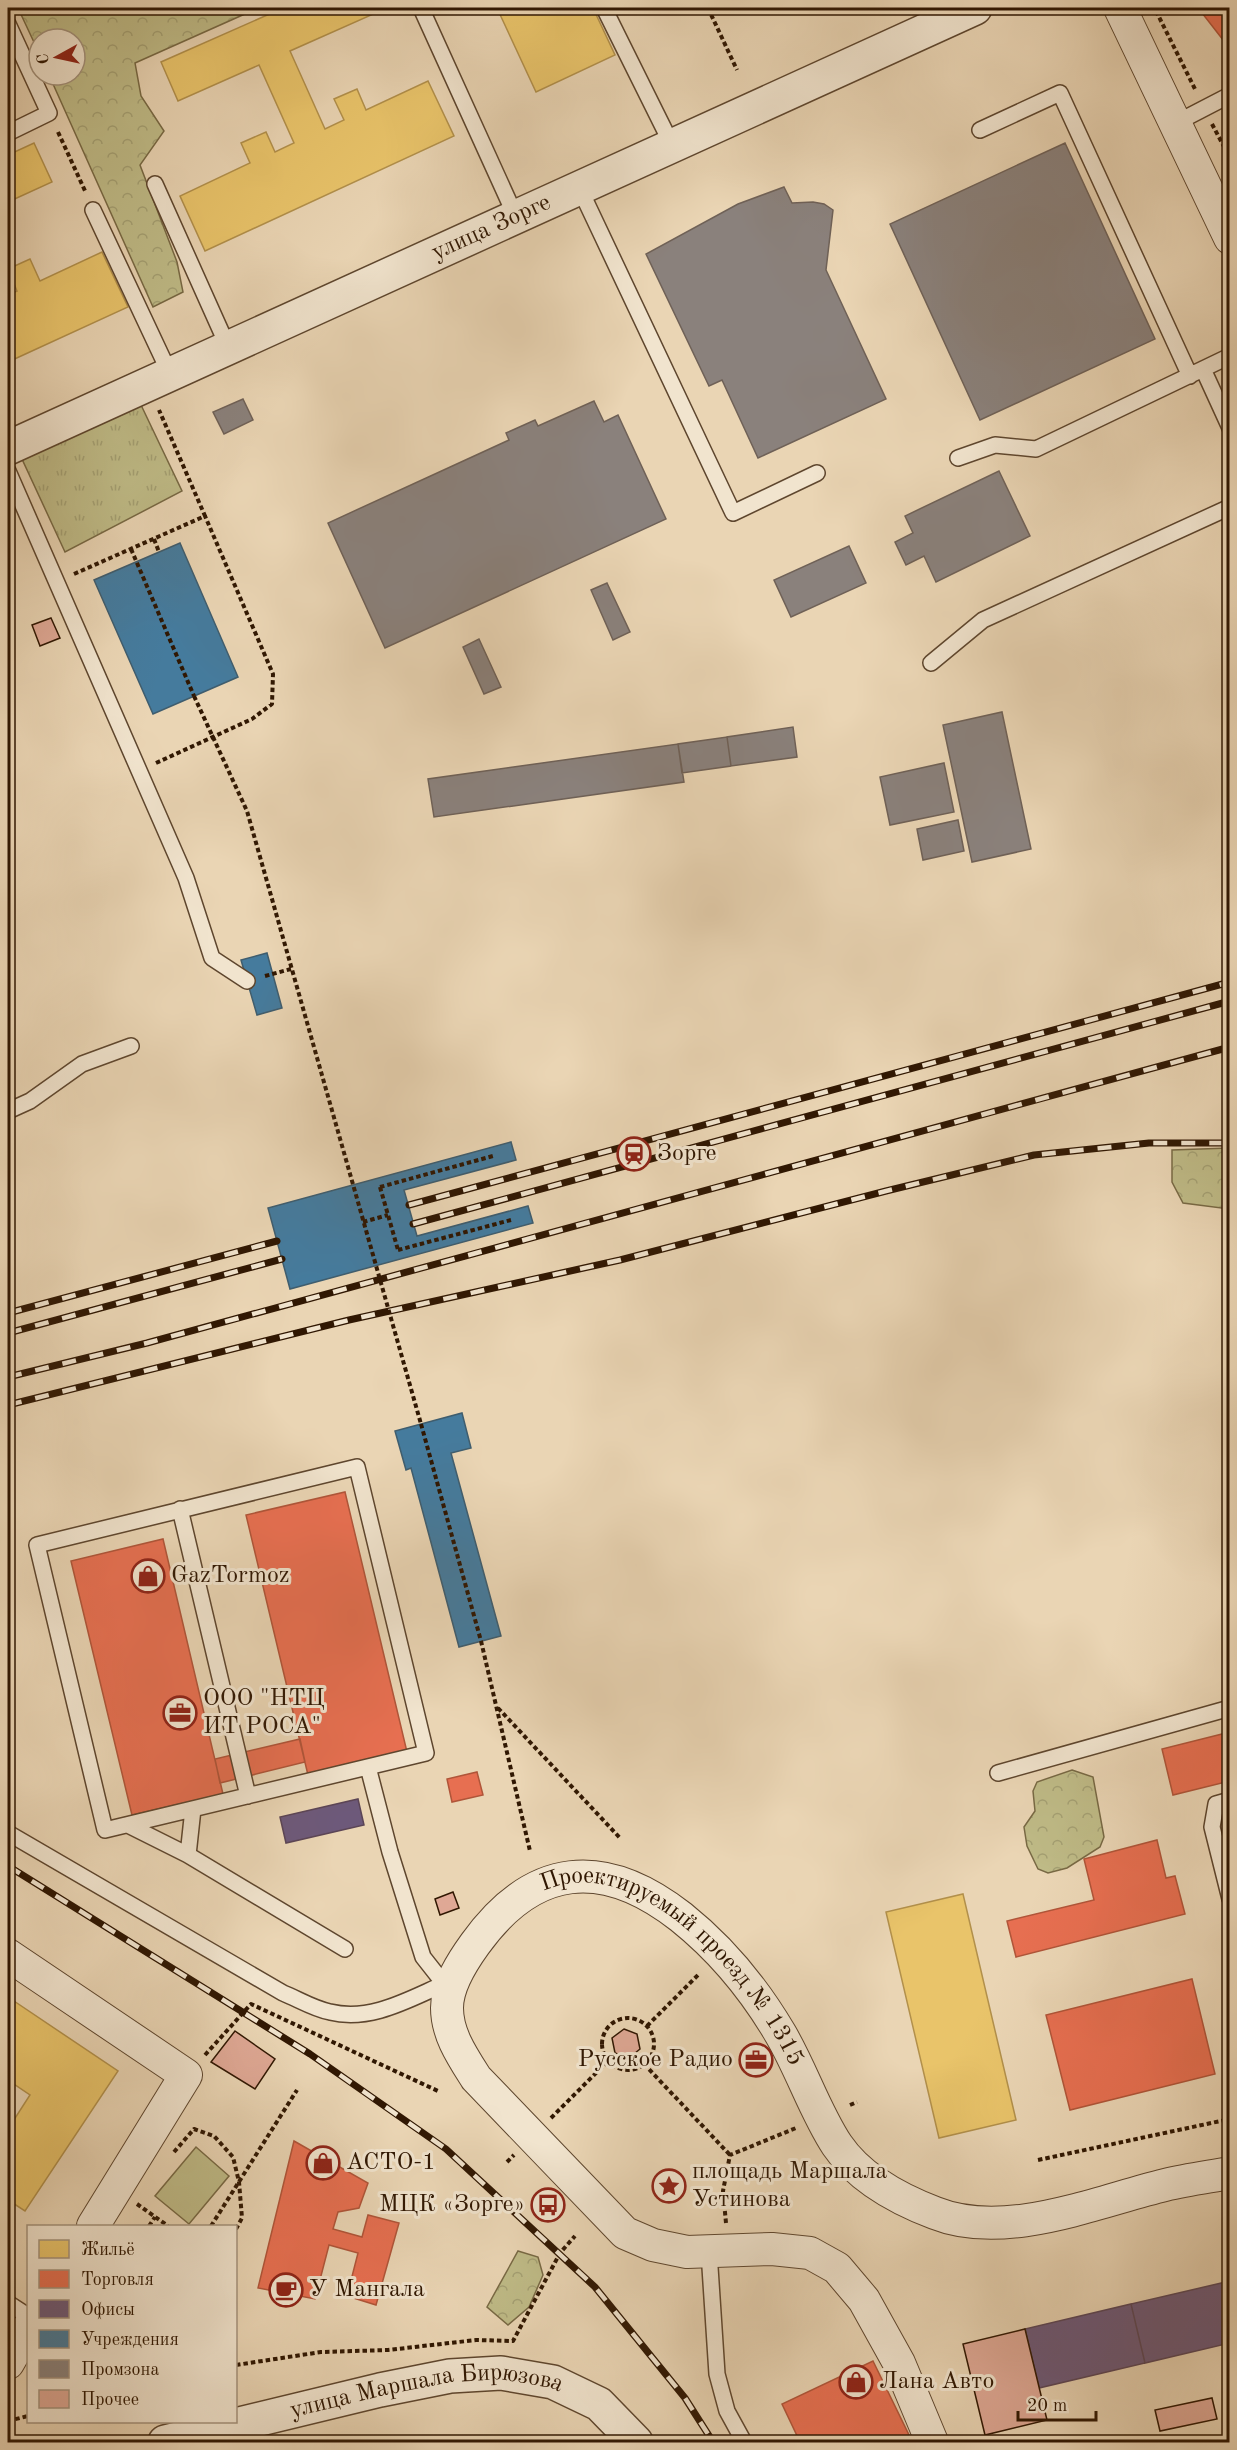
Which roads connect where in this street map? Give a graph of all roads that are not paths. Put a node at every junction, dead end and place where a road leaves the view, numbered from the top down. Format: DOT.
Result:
graph roads {
  1 [pos="421,8"];
  2 [pos="604,8"];
  3 [pos="975,8"];
  4 [pos="1120,8"];
  5 [pos="8,24"];
  6 [pos="1230,95"];
  7 [pos="1174,124"];
  8 [pos="980,130"];
  9 [pos="8,133"];
  10 [pos="672,145"];
  11 [pos="155,184"];
  12 [pos="579,187"];
  13 [pos="93,210"];
  14 [pos="515,215"];
  15 [pos="1230,238"];
  16 [pos="228,347"];
  17 [pos="1230,356"];
  18 [pos="1197,372"];
  19 [pos="163,387"];
  20 [pos="1230,428"];
  21 [pos="8,448"];
  22 [pos="958,458"];
  23 [pos="8,471"];
  24 [pos="817,473"];
  25 [pos="1230,507"];
  26 [pos="931,663"];
  27 [pos="247,981"];
  28 [pos="131,1046"];
  29 [pos="8,1111"];
  30 [pos="180,1509"];
  31 [pos="1230,1708"];
  32 [pos="368,1767"];
  33 [pos="998,1773"];
  34 [pos="248,1796"];
  35 [pos="1230,1800"];
  36 [pos="193,1809"];
  37 [pos="128,1825"];
  38 [pos="8,1833"];
  39 [pos="189,1855"];
  40 [pos="1230,1899"];
  41 [pos="345,1949"];
  42 [pos="8,1955"];
  43 [pos="447,1987"];
  44 [pos="1230,2173"];
  45 [pos="95,2225"];
  46 [pos="718,2240"];
  47 [pos="8,2303"];
  48 [pos="27,2315"];
  49 [pos="27,2330"];
  50 [pos="8,2363"];
  51 [pos="165,2442"];
  52 [pos="636,2442"];
  53 [pos="744,2442"];
  54 [pos="932,2442"];
  1 -- 14 [label="lane"];
  2 -- 10 [label="lane"];
  3 -- 10 [label="street, улица Зорге"];
  4 -- 7 [label="street"];
  5 -- 9 [label="lane"];
  6 -- 7 [label="lane"];
  7 -- 15 [label="street"];
  8 -- 18 [label="lane"];
  10 -- 12 [label="street, улица Зорге"];
  11 -- 16 [label="lane"];
  12 -- 14 [label="street, улица Зорге"];
  12 -- 24 [label="lane"];
  13 -- 19 [label="lane"];
  14 -- 16 [label="street, улица Зорге"];
  16 -- 19 [label="street, улица Зорге"];
  17 -- 18 [label="lane"];
  18 -- 20 [label="lane"];
  18 -- 22 [label="lane"];
  19 -- 21 [label="street, улица Зорге"];
  23 -- 27 [label="lane"];
  25 -- 26 [label="lane"];
  28 -- 29 [label="lane"];
  30 -- 32 [label="lane"];
  30 -- 34 [label="lane"];
  30 -- 37 [label="lane"];
  31 -- 33 [label="lane"];
  32 -- 34 [label="lane"];
  32 -- 43 [label="lane"];
  34 -- 36 [label="lane"];
  35 -- 40 [label="lane"];
  36 -- 37 [label="lane"];
  36 -- 39 [label="lane"];
  37 -- 39 [label="lane"];
  38 -- 43 [label="lane"];
  39 -- 41 [label="lane"];
  42 -- 45 [label="street"];
  43 -- 44 [label="street, Проектируемый проезд № 1315"];
  43 -- 46 [label="street, Проектируемый проезд № 1315"];
  46 -- 53 [label="lane"];
  46 -- 54 [label="street, Проектируемый проезд № 1315"];
  47 -- 48 [label="lane"];
  49 -- 50 [label="street"];
  51 -- 52 [label="street, улица Маршала Бирюзова"];
}
